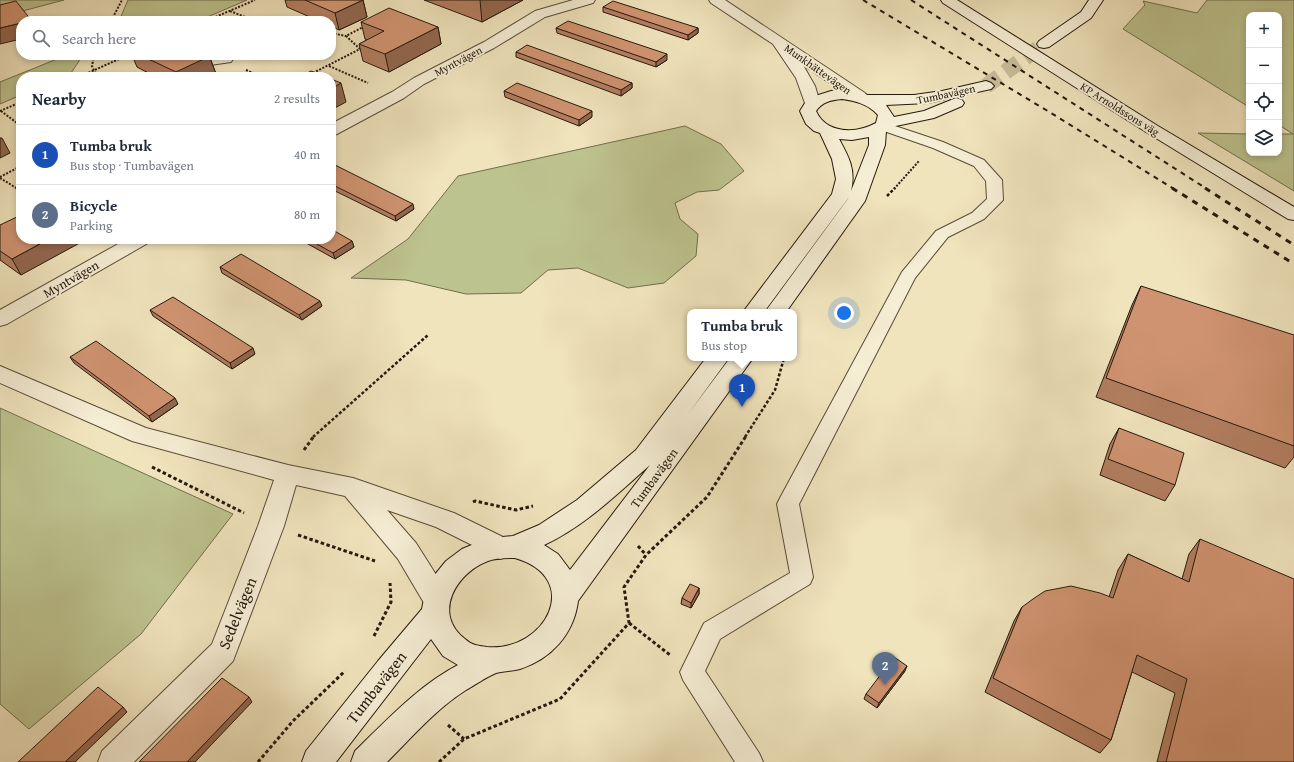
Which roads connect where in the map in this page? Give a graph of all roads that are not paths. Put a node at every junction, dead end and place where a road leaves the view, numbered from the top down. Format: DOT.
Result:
graph roads {
  1 [pos="588,0"];
  2 [pos="716,0"];
  3 [pos="948,0"];
  4 [pos="1096,0"];
  5 [pos="778,41"];
  6 [pos="1044,44"];
  7 [pos="218,60"];
  8 [pos="210,61"];
  9 [pos="864,98"];
  10 [pos="812,103"];
  11 [pos="882,126"];
  12 [pos="336,128"];
  13 [pos="826,130"];
  14 [pos="1294,215"];
  15 [pos="132,244"];
  16 [pos="755,309"];
  17 [pos="777,309"];
  18 [pos="0,319"];
  19 [pos="716,361"];
  20 [pos="740,361"];
  21 [pos="0,374"];
  22 [pos="288,474"];
  23 [pos="353,488"];
  24 [pos="507,547"];
  25 [pos="566,597"];
  26 [pos="436,606"];
  27 [pos="491,661"];
  28 [pos="113,762"];
  29 [pos="317,762"];
  30 [pos="366,762"];
  31 [pos="750,762"];
  1 -- 12 [label="main road, Myntvägen"];
  2 -- 5 [label="main road, Munkhättevägen"];
  3 -- 14 [label="main road, KP Arnoldssons väg"];
  4 -- 6 [label="main road"];
  5 -- 9 [label="main road, Munkhättevägen"];
  5 -- 10 [label="main road, Munkhättevägen"];
  7 -- 8 [label="main road"];
  9 -- 10 [label="main road"];
  9 -- 11 [label="main road, Munkhättevägen"];
  9 -- 11 [label="main road, Tumbavägen"];
  10 -- 13 [label="main road, Munkhättevägen"];
  11 -- 13 [label="main road"];
  11 -- 17 [label="main road"];
  11 -- 31 [label="lane"];
  13 -- 16 [label="main road"];
  15 -- 18 [label="main road, Myntvägen"];
  19 -- 24 [label="main road, Tumbavägen"];
  20 -- 25 [label="main road, Tumbavägen"];
  21 -- 22 [label="main road"];
  22 -- 23 [label="main road"];
  22 -- 28 [label="main road, Sedelvägen"];
  23 -- 24 [label="main road"];
  23 -- 26 [label="main road"];
  24 -- 25 [label="main road"];
  24 -- 26 [label="main road"];
  25 -- 27 [label="main road"];
  26 -- 27 [label="main road"];
  26 -- 29 [label="main road, Tumbavägen"];
  27 -- 30 [label="main road"];
}
